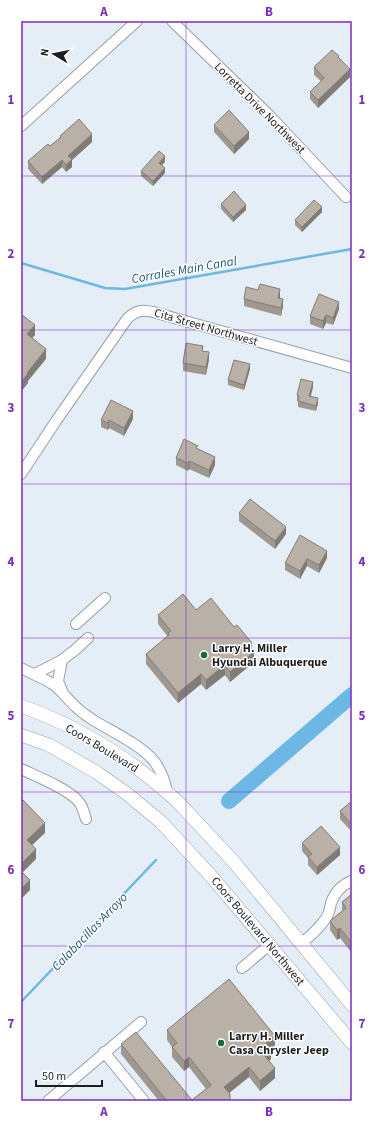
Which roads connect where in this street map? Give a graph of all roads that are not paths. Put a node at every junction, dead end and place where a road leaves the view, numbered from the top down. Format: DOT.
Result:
graph roads {
  1 [pos="137,21"];
  2 [pos="172,21"];
  3 [pos="21,126"];
  4 [pos="346,197"];
  5 [pos="352,368"];
  6 [pos="21,474"];
  7 [pos="105,598"];
  8 [pos="76,624"];
  9 [pos="88,638"];
  10 [pos="62,660"];
  11 [pos="21,668"];
  12 [pos="35,674"];
  13 [pos="62,692"];
  14 [pos="21,706"];
  15 [pos="21,735"];
  16 [pos="21,769"];
  17 [pos="172,797"];
  18 [pos="86,819"];
  19 [pos="161,822"];
  20 [pos="352,881"];
  21 [pos="302,943"];
  22 [pos="270,945"];
  23 [pos="282,960"];
  24 [pos="242,968"];
  25 [pos="352,1005"];
  26 [pos="141,1022"];
  27 [pos="352,1035"];
  28 [pos="352,1043"];
  29 [pos="104,1052"];
  30 [pos="48,1101"];
  31 [pos="144,1101"];
  1 -- 3 [label="street"];
  2 -- 4 [label="street, Lorretta Drive Northwest"];
  5 -- 6 [label="street, Cita Street Northwest"];
  7 -- 8 [label="street"];
  9 -- 10 [label="street"];
  10 -- 12 [label="street"];
  10 -- 13 [label="street"];
  11 -- 12 [label="street"];
  12 -- 13 [label="street"];
  13 -- 17 [label="street"];
  14 -- 17 [label="main road, Coors Boulevard"];
  15 -- 19 [label="main road, Coors Boulevard"];
  16 -- 18 [label="street"];
  17 -- 21 [label="main road, Coors Boulevard Northwest"];
  19 -- 22 [label="main road, Coors Boulevard Northwest"];
  20 -- 21 [label="street"];
  21 -- 25 [label="main road, Coors Boulevard Northwest"];
  22 -- 23 [label="main road, Coors Boulevard Northwest"];
  22 -- 24 [label="street"];
  23 -- 27 [label="main road"];
  23 -- 28 [label="main road, Coors Boulevard Northwest"];
  26 -- 29 [label="street"];
  29 -- 30 [label="street"];
  29 -- 31 [label="street"];
}
